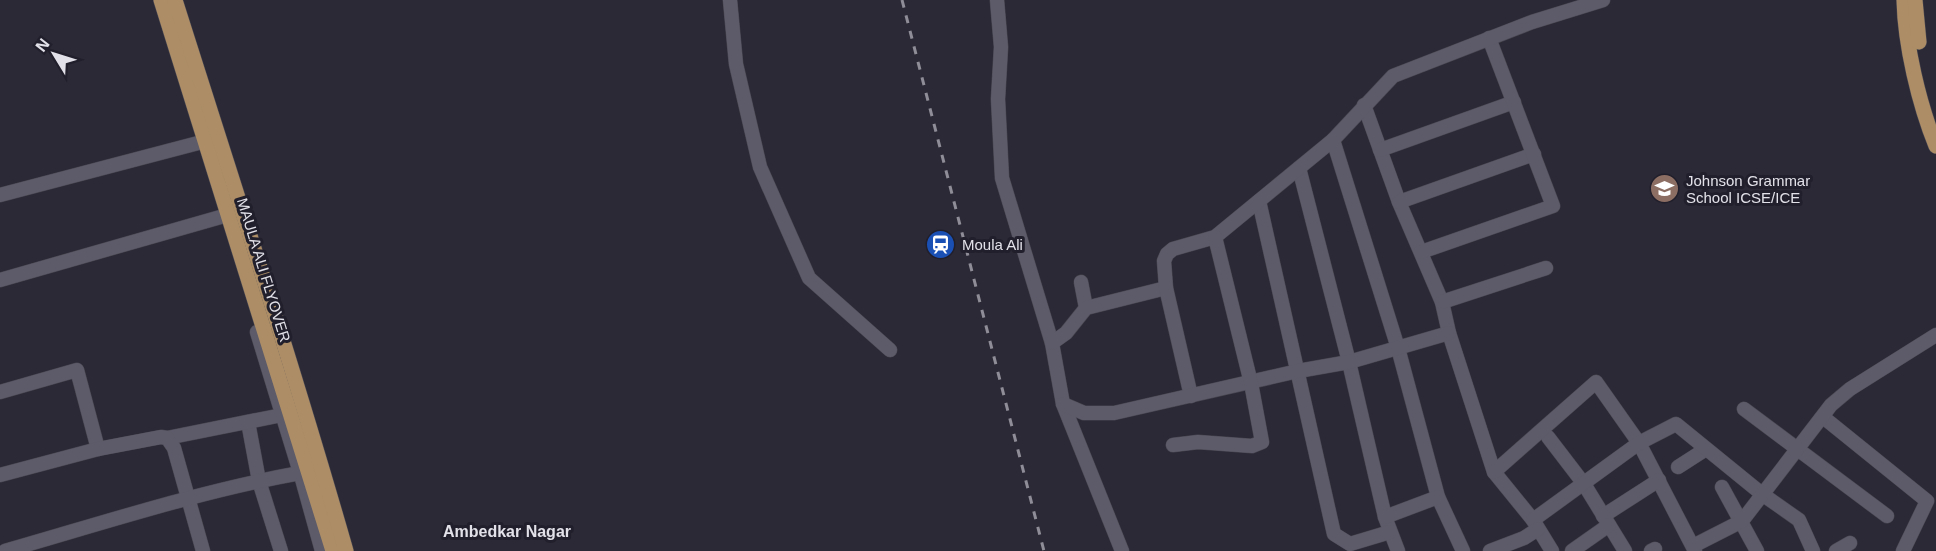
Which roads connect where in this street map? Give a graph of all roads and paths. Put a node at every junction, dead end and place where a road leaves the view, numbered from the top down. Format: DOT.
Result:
graph roads {
  1 [pos="159,0"];
  2 [pos="175,0"];
  3 [pos="730,0"];
  4 [pos="997,0"];
  5 [pos="1603,0"];
  6 [pos="1904,0"];
  7 [pos="1915,0"];
  8 [pos="1489,38"];
  9 [pos="1514,102"];
  10 [pos="1364,105"];
  11 [pos="1936,116"];
  12 [pos="1333,140"];
  13 [pos="202,142"];
  14 [pos="1936,146"];
  15 [pos="1380,150"];
  16 [pos="1534,154"];
  17 [pos="1299,168"];
  18 [pos="0,195"];
  19 [pos="1259,201"];
  20 [pos="1399,202"];
  21 [pos="224,216"];
  22 [pos="1215,237"];
  23 [pos="1421,252"];
  24 [pos="1546,268"];
  25 [pos="0,280"];
  26 [pos="1081,282"];
  27 [pos="1166,288"];
  28 [pos="1442,302"];
  29 [pos="1086,308"];
  30 [pos="1449,333"];
  31 [pos="1936,335"];
  32 [pos="1052,343"];
  33 [pos="1398,348"];
  34 [pos="890,350"];
  35 [pos="1349,362"];
  36 [pos="1298,371"];
  37 [pos="1251,383"];
  38 [pos="0,392"];
  39 [pos="1191,396"];
  40 [pos="1063,404"];
  41 [pos="1744,409"];
  42 [pos="282,415"];
  43 [pos="1823,417"];
  44 [pos="248,422"];
  45 [pos="1548,437"];
  46 [pos="167,438"];
  47 [pos="1639,443"];
  48 [pos="1173,445"];
  49 [pos="98,448"];
  50 [pos="1798,448"];
  51 [pos="1706,449"];
  52 [pos="1678,467"];
  53 [pos="1494,472"];
  54 [pos="300,473"];
  55 [pos="0,476"];
  56 [pos="1659,480"];
  57 [pos="259,481"];
  58 [pos="1584,484"];
  59 [pos="1722,487"];
  60 [pos="1762,494"];
  61 [pos="1438,497"];
  62 [pos="189,498"];
  63 [pos="1887,516"];
  64 [pos="1385,517"];
  65 [pos="1606,521"];
  66 [pos="1742,521"];
  67 [pos="1535,524"];
  68 [pos="1390,532"];
  69 [pos="1850,543"];
  70 [pos="1694,548"];
  71 [pos="5,551"];
  72 [pos="203,551"];
  73 [pos="281,551"];
  74 [pos="322,551"];
  75 [pos="333,551"];
  76 [pos="346,551"];
  77 [pos="1122,551"];
  78 [pos="1398,551"];
  79 [pos="1463,551"];
  80 [pos="1490,551"];
  81 [pos="1552,551"];
  82 [pos="1572,551"];
  83 [pos="1625,551"];
  84 [pos="1756,551"];
  85 [pos="1813,551"];
  86 [pos="1836,551"];
  87 [pos="1903,551"];
  1 -- 13 [label="street"];
  1 -- 75 [label="main road, MAULA ALI FLYOVER"];
  2 -- 76 [label="main road, MAULA ALI FLYOVER"];
  3 -- 34 [label="street"];
  4 -- 32 [label="street"];
  5 -- 8 [label="street"];
  6 -- 14 [label="main road"];
  7 -- 11 [label="main road"];
  8 -- 9 [label="street"];
  8 -- 10 [label="street"];
  9 -- 15 [label="street"];
  9 -- 16 [label="street"];
  10 -- 12 [label="street"];
  10 -- 15 [label="street"];
  12 -- 17 [label="street"];
  12 -- 33 [label="street"];
  13 -- 18 [label="street"];
  13 -- 21 [label="street"];
  15 -- 20 [label="street"];
  16 -- 20 [label="street"];
  16 -- 23 [label="street"];
  17 -- 19 [label="street"];
  17 -- 35 [label="street"];
  19 -- 22 [label="street"];
  19 -- 36 [label="street"];
  20 -- 23 [label="street"];
  21 -- 25 [label="street"];
  21 -- 42 [label="street"];
  22 -- 27 [label="street"];
  22 -- 37 [label="street"];
  23 -- 28 [label="street"];
  24 -- 28 [label="street"];
  26 -- 29 [label="street"];
  27 -- 29 [label="street"];
  27 -- 39 [label="street"];
  28 -- 30 [label="street"];
  29 -- 32 [label="street"];
  30 -- 33 [label="street"];
  30 -- 53 [label="street"];
  31 -- 43 [label="street"];
  32 -- 40 [label="street"];
  33 -- 35 [label="street"];
  33 -- 61 [label="street"];
  35 -- 36 [label="street"];
  35 -- 64 [label="street"];
  36 -- 37 [label="street"];
  36 -- 68 [label="street"];
  37 -- 39 [label="street"];
  37 -- 48 [label="street"];
  38 -- 49 [label="street"];
  39 -- 40 [label="street"];
  40 -- 77 [label="street"];
  41 -- 50 [label="street"];
  42 -- 44 [label="street"];
  42 -- 54 [label="street"];
  43 -- 50 [label="street"];
  43 -- 87 [label="street"];
  44 -- 46 [label="street"];
  44 -- 57 [label="street"];
  45 -- 58 [label="street"];
  46 -- 49 [label="street"];
  46 -- 62 [label="street"];
  47 -- 51 [label="street"];
  47 -- 53 [label="street"];
  47 -- 56 [label="street"];
  47 -- 58 [label="street"];
  49 -- 55 [label="street"];
  50 -- 60 [label="street"];
  50 -- 63 [label="street"];
  51 -- 52 [label="street"];
  51 -- 60 [label="street"];
  53 -- 67 [label="street"];
  54 -- 57 [label="street"];
  54 -- 74 [label="street"];
  56 -- 65 [label="street"];
  56 -- 70 [label="street"];
  57 -- 62 [label="street"];
  57 -- 73 [label="street"];
  58 -- 65 [label="street"];
  58 -- 67 [label="street"];
  59 -- 66 [label="street"];
  60 -- 66 [label="street"];
  60 -- 85 [label="street"];
  61 -- 64 [label="street"];
  61 -- 79 [label="street"];
  62 -- 71 [label="street"];
  62 -- 72 [label="street"];
  64 -- 68 [label="street"];
  65 -- 82 [label="street"];
  65 -- 83 [label="street"];
  66 -- 70 [label="street"];
  66 -- 84 [label="street"];
  67 -- 80 [label="street"];
  67 -- 81 [label="street"];
  68 -- 78 [label="street"];
  69 -- 86 [label="street"];
}
